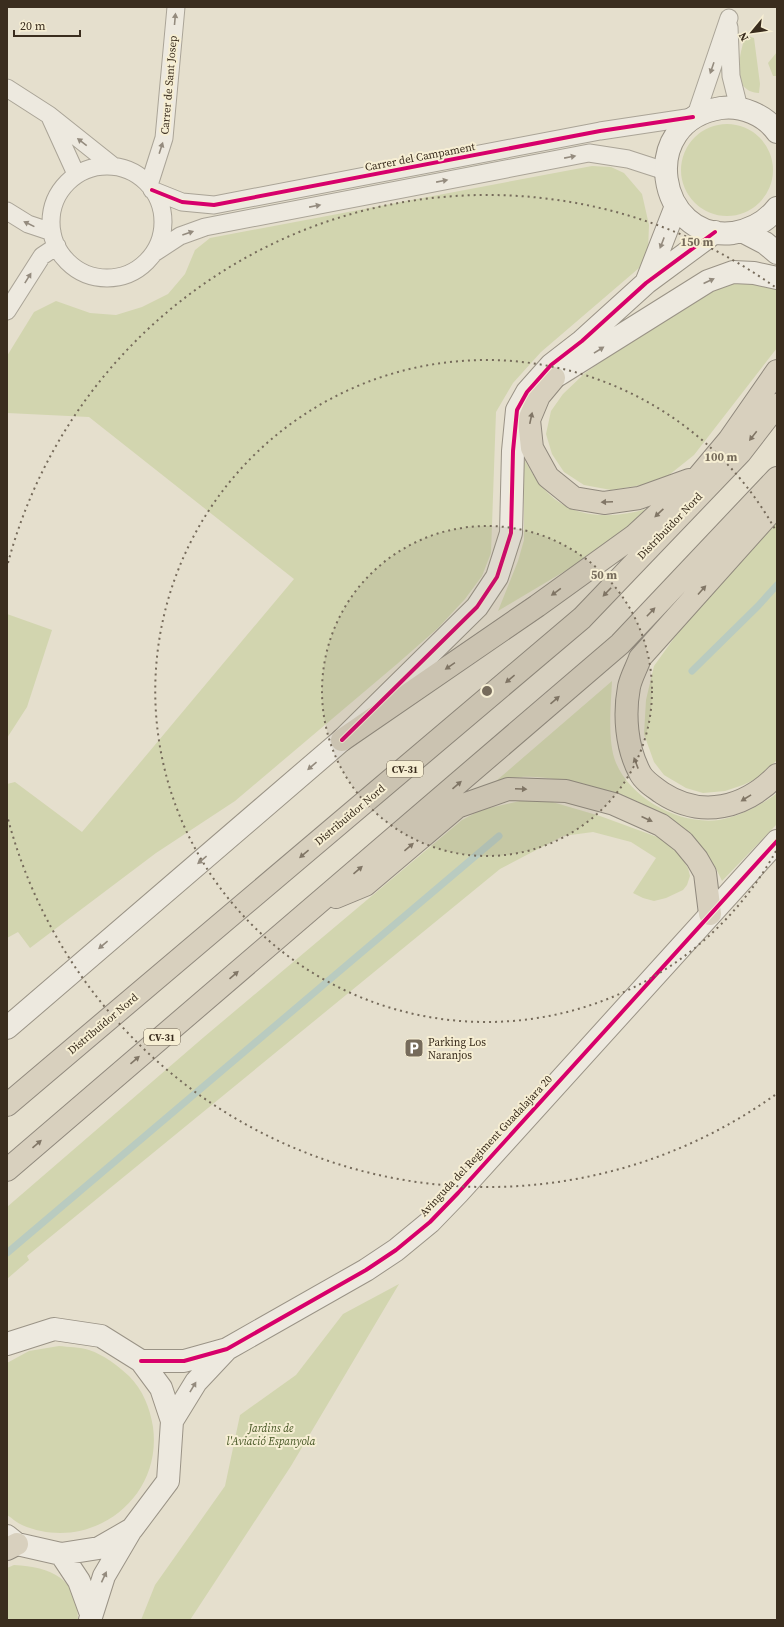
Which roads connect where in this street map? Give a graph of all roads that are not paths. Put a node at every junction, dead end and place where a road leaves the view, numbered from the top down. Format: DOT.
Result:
graph roads {
  1 [pos="176,7"];
  2 [pos="729,12"];
  3 [pos="7,88"];
  4 [pos="739,108"];
  5 [pos="769,112"];
  6 [pos="49,115"];
  7 [pos="695,116"];
  8 [pos="777,132"];
  9 [pos="113,166"];
  10 [pos="665,172"];
  11 [pos="76,174"];
  12 [pos="151,188"];
  13 [pos="676,206"];
  14 [pos="777,208"];
  15 [pos="7,211"];
  16 [pos="742,231"];
  17 [pos="716,232"];
  18 [pos="54,239"];
  19 [pos="154,253"];
  20 [pos="777,253"];
  21 [pos="777,278"];
  22 [pos="646,283"];
  23 [pos="7,311"];
  24 [pos="582,341"];
  25 [pos="777,371"];
  26 [pos="554,378"];
  27 [pos="777,405"];
  28 [pos="698,477"];
  29 [pos="777,478"];
  30 [pos="777,505"];
  31 [pos="342,740"];
  32 [pos="777,775"];
  33 [pos="777,841"];
  34 [pos="318,904"];
  35 [pos="710,914"];
  36 [pos="54,986"];
  37 [pos="7,1014"];
  38 [pos="7,1028"];
  39 [pos="7,1106"];
  40 [pos="7,1170"];
  41 [pos="8,1343"];
  42 [pos="226,1349"];
  43 [pos="141,1361"];
  44 [pos="172,1420"];
  45 [pos="132,1529"];
  46 [pos="10,1543"];
  47 [pos="61,1554"];
  48 [pos="90,1617"];
  12 -- 1 [label="street, Carrer de Sant Josep, one-way"];
  2 -- 4 [label="street"];
  2 -- 7 [label="street, one-way"];
  3 -- 6 [label="street"];
  4 -- 5 [label="street"];
  4 -- 7 [label="street"];
  5 -- 8 [label="street"];
  9 -- 6 [label="street, one-way"];
  6 -- 11 [label="street"];
  7 -- 10 [label="street"];
  7 -- 12 [label="street, Carrer del Campament"];
  9 -- 11 [label="street"];
  9 -- 12 [label="street"];
  10 -- 13 [label="street"];
  19 -- 10 [label="street, one-way"];
  11 -- 18 [label="street"];
  12 -- 19 [label="street"];
  13 -- 17 [label="street"];
  13 -- 22 [label="street, one-way"];
  14 -- 16 [label="street"];
  18 -- 15 [label="street, one-way"];
  16 -- 17 [label="street"];
  16 -- 20 [label="street"];
  17 -- 22 [label="street"];
  18 -- 19 [label="street"];
  23 -- 18 [label="street, one-way"];
  26 -- 21 [label="street, one-way"];
  22 -- 24 [label="street"];
  24 -- 26 [label="street"];
  24 -- 31 [label="street"];
  25 -- 28 [label="highway"];
  28 -- 26 [label="highway, one-way"];
  27 -- 39 [label="highway, Distribuïdor Nord / CV-31, one-way"];
  28 -- 31 [label="highway, one-way"];
  34 -- 29 [label="highway, CV-31, one-way"];
  32 -- 30 [label="highway, one-way"];
  31 -- 36 [label="street, one-way"];
  33 -- 35 [label="street, Avinguda del Regiment Guadalajara 20"];
  34 -- 35 [label="highway, one-way"];
  40 -- 34 [label="highway, CV-31, one-way"];
  35 -- 42 [label="street, Avinguda del Regiment Guadalajara 20"];
  36 -- 37 [label="street"];
  36 -- 38 [label="street"];
  41 -- 43 [label="street"];
  42 -- 43 [label="street, Avinguda del Regiment Guadalajara 20"];
  44 -- 42 [label="street, Avinguda del Regiment Guadalajara 20, one-way"];
  43 -- 44 [label="street"];
  44 -- 45 [label="street"];
  45 -- 47 [label="street"];
  48 -- 45 [label="street, one-way"];
  46 -- 47 [label="street"];
  47 -- 48 [label="street"];
}
